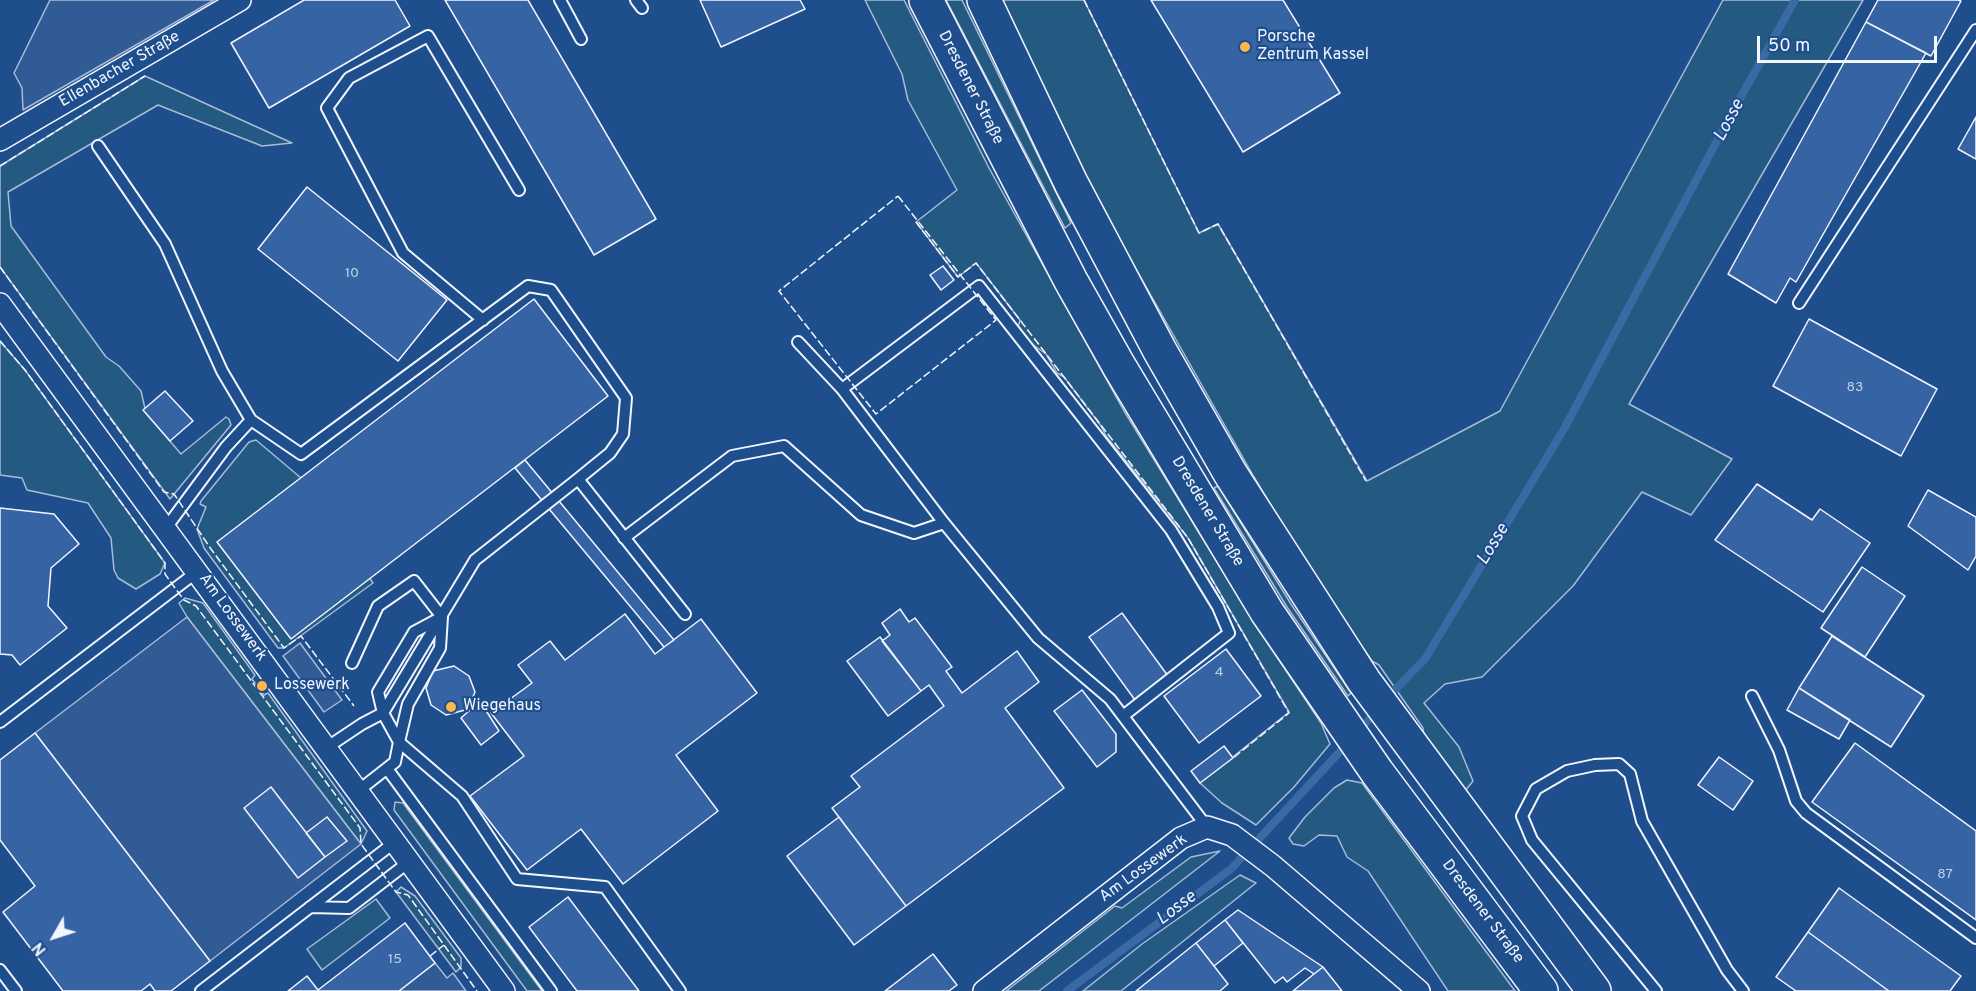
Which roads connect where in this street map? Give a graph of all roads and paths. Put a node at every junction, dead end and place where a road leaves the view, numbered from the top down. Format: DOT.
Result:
graph roads {
  1 [pos="240,0"];
  2 [pos="560,0"];
  3 [pos="926,0"];
  4 [pos="984,0"];
  5 [pos="1976,30"];
  6 [pos="581,39"];
  7 [pos="0,140"];
  8 [pos="98,146"];
  9 [pos="519,190"];
  10 [pos="1799,303"];
  11 [pos="0,304"];
  12 [pos="483,320"];
  13 [pos="798,342"];
  14 [pos="842,389"];
  15 [pos="251,420"];
  16 [pos="578,479"];
  17 [pos="944,523"];
  18 [pos="166,528"];
  19 [pos="624,538"];
  20 [pos="198,571"];
  21 [pos="685,615"];
  22 [pos="442,617"];
  23 [pos="352,663"];
  24 [pos="1752,696"];
  25 [pos="383,713"];
  26 [pos="1123,716"];
  27 [pos="0,722"];
  28 [pos="399,742"];
  29 [pos="326,748"];
  30 [pos="388,770"];
  31 [pos="358,791"];
  32 [pos="1207,827"];
  33 [pos="395,842"];
  34 [pos="410,861"];
  35 [pos="310,907"];
  36 [pos="1976,938"];
  37 [pos="0,970"];
  38 [pos="16,991"];
  39 [pos="201,991"];
  40 [pos="504,991"];
  41 [pos="551,991"];
  42 [pos="680,991"];
  43 [pos="984,991"];
  44 [pos="1419,991"];
  45 [pos="1541,991"];
  46 [pos="1594,991"];
  47 [pos="1656,991"];
  48 [pos="1743,991"];
  1 -- 7 [label="street, Ellenbacher Straße"];
  2 -- 6 [label="lane"];
  3 -- 45 [label="main road, Dresdener Straße"];
  4 -- 46 [label="main road"];
  5 -- 10 [label="lane"];
  8 -- 15 [label="lane"];
  9 -- 12 [label="lane"];
  11 -- 18 [label="street, Am Lossewerk"];
  12 -- 15 [label="lane"];
  12 -- 16 [label="lane"];
  13 -- 14 [label="lane"];
  14 -- 17 [label="lane"];
  14 -- 26 [label="lane"];
  15 -- 18 [label="lane"];
  16 -- 19 [label="lane"];
  16 -- 22 [label="lane"];
  17 -- 19 [label="lane"];
  17 -- 26 [label="lane"];
  18 -- 20 [label="street, Am Lossewerk"];
  19 -- 21 [label="lane"];
  20 -- 27 [label="lane"];
  20 -- 29 [label="street, Am Lossewerk"];
  22 -- 23 [label="lane"];
  22 -- 25 [label="lane"];
  22 -- 25 [label="lane"];
  22 -- 28 [label="lane"];
  24 -- 36 [label="lane"];
  25 -- 28 [label="lane"];
  25 -- 29 [label="lane"];
  26 -- 32 [label="lane"];
  28 -- 30 [label="lane"];
  28 -- 42 [label="lane"];
  29 -- 31 [label="street, Am Lossewerk"];
  30 -- 31 [label="lane"];
  30 -- 41 [label="lane"];
  31 -- 33 [label="street, Am Lossewerk"];
  32 -- 43 [label="street, Am Lossewerk"];
  32 -- 44 [label="street, Am Lossewerk"];
  33 -- 34 [label="street, Am Lossewerk"];
  33 -- 35 [label="lane"];
  34 -- 35 [label="lane"];
  34 -- 40 [label="street, Am Lossewerk"];
  35 -- 39 [label="lane"];
  37 -- 38 [label="lane"];
  47 -- 48 [label="lane"];
}
